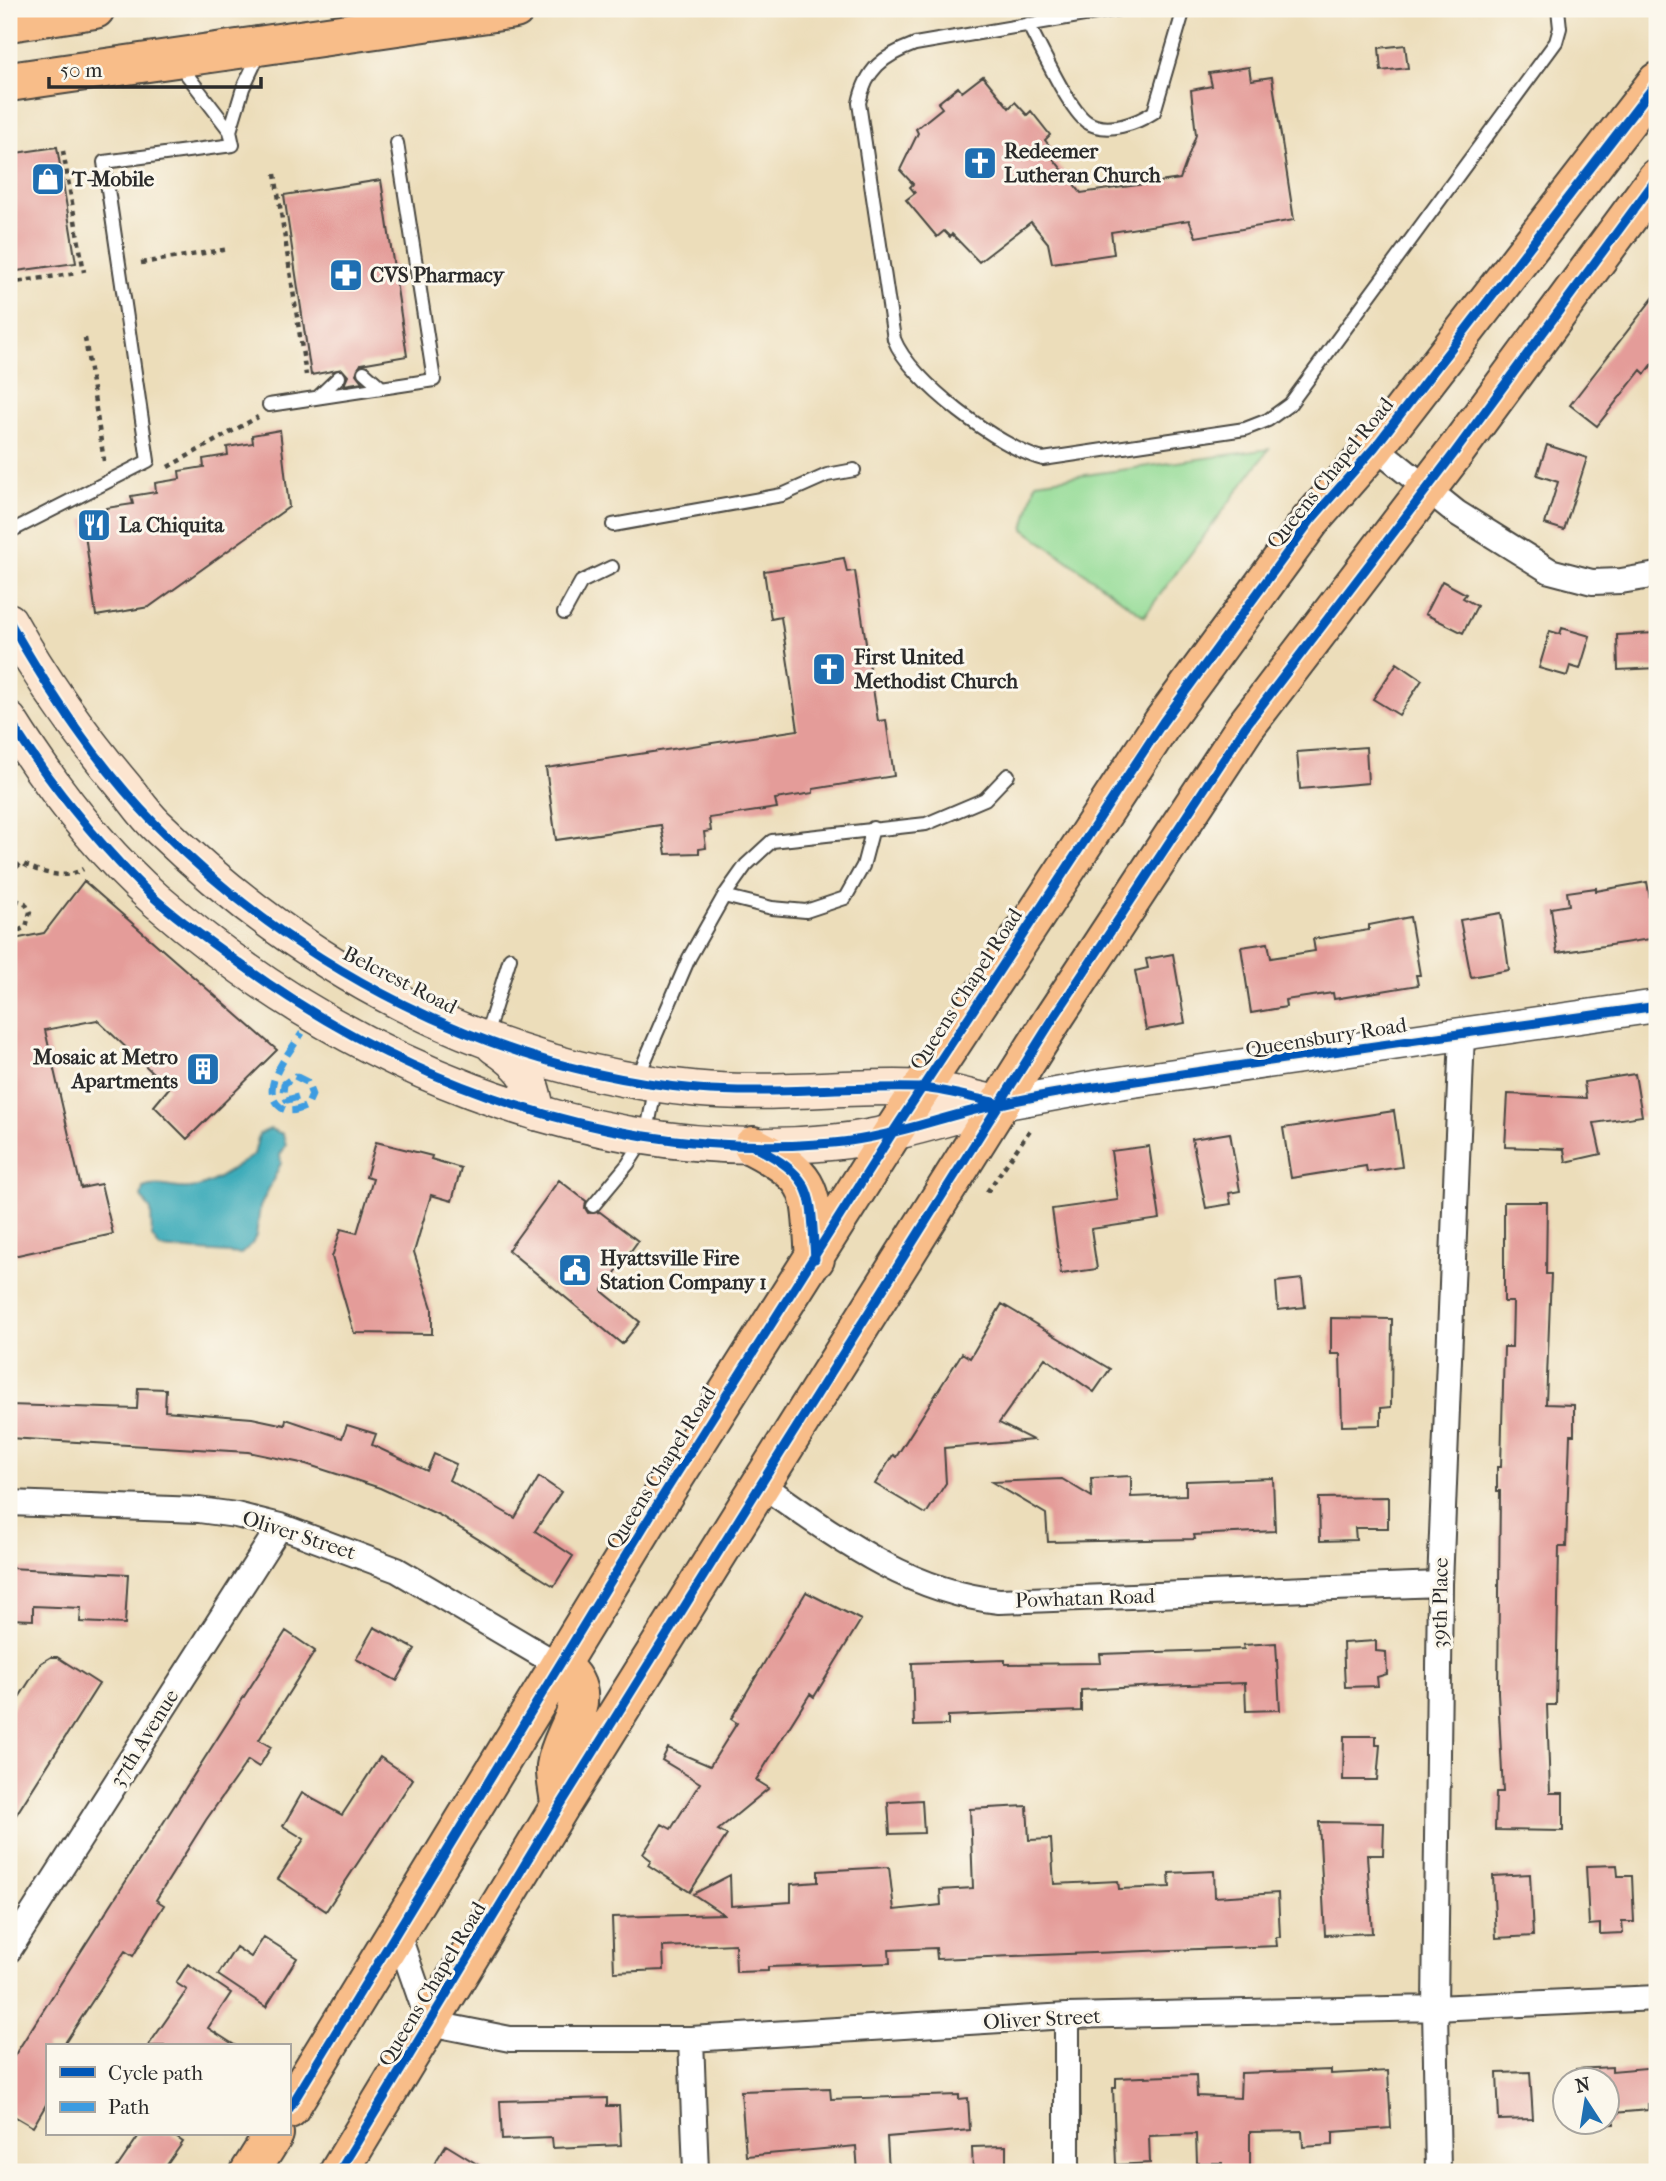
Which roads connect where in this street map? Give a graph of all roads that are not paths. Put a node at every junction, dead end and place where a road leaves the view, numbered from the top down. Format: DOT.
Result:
graph roads {
  1 [pos="95,9"];
  2 [pos="515,9"];
  3 [pos="1119,9"];
  4 [pos="1184,9"];
  5 [pos="1558,9"];
  6 [pos="1102,10"];
  7 [pos="14,17"];
  8 [pos="1028,24"];
  9 [pos="262,47"];
  10 [pos="175,60"];
  11 [pos="1657,65"];
  12 [pos="9,82"];
  13 [pos="1657,82"];
  14 [pos="229,131"];
  15 [pos="397,143"];
  16 [pos="1657,178"];
  17 [pos="1573,191"];
  18 [pos="364,372"];
  19 [pos="339,377"];
  20 [pos="382,388"];
  21 [pos="318,397"];
  22 [pos="266,409"];
  23 [pos="1375,447"];
  24 [pos="854,470"];
  25 [pos="1427,488"];
  26 [pos="613,525"];
  27 [pos="9,531"];
  28 [pos="612,567"];
  29 [pos="1657,575"];
  30 [pos="564,613"];
  31 [pos="9,621"];
  32 [pos="9,720"];
  33 [pos="1008,775"];
  34 [pos="873,828"];
  35 [pos="724,896"];
  36 [pos="510,958"];
  37 [pos="1657,1006"];
  38 [pos="1462,1034"];
  39 [pos="485,1039"];
  40 [pos="647,1081"];
  41 [pos="921,1088"];
  42 [pos="1000,1104"];
  43 [pos="537,1113"];
  44 [pos="893,1132"];
  45 [pos="646,1136"];
  46 [pos="753,1146"];
  47 [pos="593,1206"];
  48 [pos="815,1259"];
  49 [pos="761,1483"];
  50 [pos="9,1503"];
  51 [pos="280,1526"];
  52 [pos="1440,1584"];
  53 [pos="560,1667"];
  54 [pos="560,1806"];
  55 [pos="397,1931"];
  56 [pos="9,1950"];
  57 [pos="1657,1998"];
  58 [pos="1435,2007"];
  59 [pos="1067,2016"];
  60 [pos="429,2023"];
  61 [pos="691,2039"];
  62 [pos="290,2107"];
  63 [pos="273,2136"];
  64 [pos="250,2172"];
  65 [pos="339,2172"];
  66 [pos="696,2172"];
  67 [pos="1067,2172"];
  68 [pos="1438,2172"];
  1 -- 7 [label="main road"];
  2 -- 9 [label="main road"];
  3 -- 6 [label="lane"];
  4 -- 8 [label="lane"];
  5 -- 8 [label="lane"];
  6 -- 8 [label="lane"];
  9 -- 10 [label="main road"];
  9 -- 14 [label="lane"];
  10 -- 12 [label="main road"];
  10 -- 14 [label="lane"];
  11 -- 17 [label="main road"];
  13 -- 17 [label="main road, Queens Chapel Road"];
  14 -- 27 [label="lane"];
  15 -- 20 [label="lane"];
  16 -- 25 [label="main road, Queens Chapel Road"];
  17 -- 23 [label="main road, Queens Chapel Road"];
  18 -- 20 [label="lane"];
  19 -- 21 [label="lane"];
  20 -- 21 [label="lane"];
  21 -- 22 [label="lane"];
  23 -- 25 [label="street"];
  23 -- 41 [label="main road, Queens Chapel Road"];
  24 -- 26 [label="lane"];
  25 -- 29 [label="street"];
  25 -- 42 [label="main road, Queens Chapel Road"];
  28 -- 30 [label="lane"];
  31 -- 39 [label="main road, Belcrest Road"];
  32 -- 43 [label="main road"];
  33 -- 34 [label="lane"];
  34 -- 35 [label="lane"];
  34 -- 35 [label="lane"];
  35 -- 40 [label="lane"];
  36 -- 39 [label="lane"];
  37 -- 38 [label="street, Queensbury Road"];
  38 -- 42 [label="street, Queensbury Road"];
  38 -- 52 [label="street, 39th Place"];
  39 -- 40 [label="main road, Belcrest Road"];
  39 -- 43 [label="main road"];
  40 -- 41 [label="main road, Belcrest Road"];
  40 -- 45 [label="lane"];
  41 -- 42 [label="main road, Queensbury Road"];
  41 -- 44 [label="main road, Queens Chapel Road"];
  42 -- 44 [label="main road, Queensbury Road"];
  42 -- 49 [label="main road, Queens Chapel Road"];
  43 -- 45 [label="main road"];
  44 -- 46 [label="main road"];
  44 -- 48 [label="main road, Queens Chapel Road"];
  45 -- 46 [label="main road"];
  45 -- 47 [label="lane"];
  46 -- 48 [label="main road"];
  48 -- 53 [label="main road, Queens Chapel Road"];
  49 -- 52 [label="street, Powhatan Road"];
  49 -- 54 [label="main road, Queens Chapel Road"];
  50 -- 51 [label="street, Oliver Street"];
  51 -- 53 [label="street, Oliver Street"];
  51 -- 56 [label="street, 37th Avenue"];
  52 -- 58 [label="street, 39th Place"];
  53 -- 54 [label="main road"];
  53 -- 55 [label="main road, Queens Chapel Road"];
  54 -- 60 [label="main road, Queens Chapel Road"];
  55 -- 60 [label="street"];
  55 -- 62 [label="main road, Queens Chapel Road"];
  57 -- 58 [label="street, Oliver Street"];
  58 -- 59 [label="street, Oliver Street"];
  58 -- 68 [label="street, 39th Place"];
  59 -- 61 [label="street, Oliver Street"];
  59 -- 67 [label="street"];
  60 -- 61 [label="street, Oliver Street"];
  60 -- 65 [label="main road, Queens Chapel Road"];
  61 -- 66 [label="street"];
  63 -- 64 [label="main road"];
}
